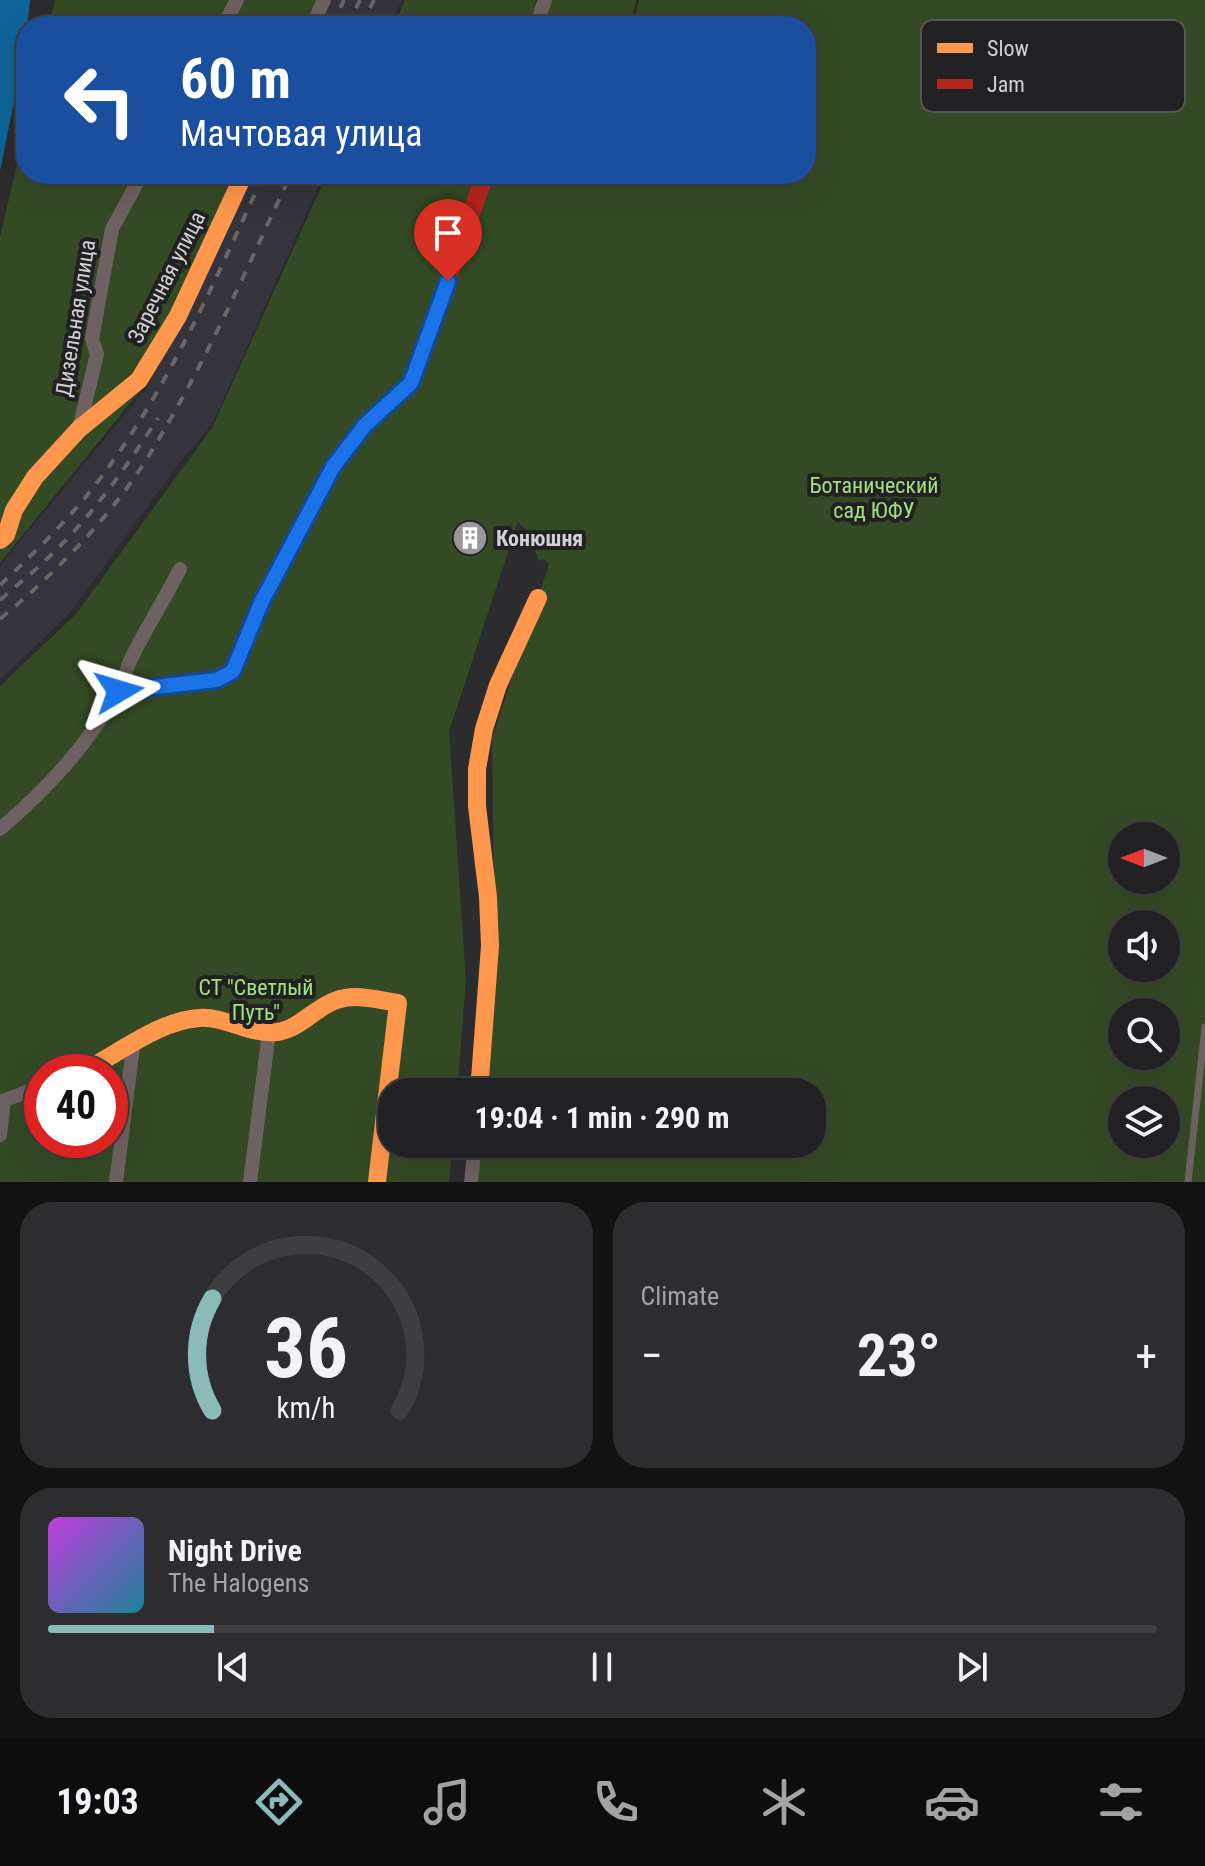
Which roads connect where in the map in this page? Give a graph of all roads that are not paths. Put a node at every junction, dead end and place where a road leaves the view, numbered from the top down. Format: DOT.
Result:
graph roads {
  1 [pos="137,184"];
  2 [pos="239,184"];
  3 [pos="481,184"];
  4 [pos="79,429"];
  5 [pos="0,540"];
  6 [pos="180,569"];
  7 [pos="538,598"];
  8 [pos="119,691"];
  9 [pos="0,829"];
  10 [pos="1205,1027"];
  11 [pos="269,1032"];
  12 [pos="133,1047"];
  13 [pos="120,1054"];
  14 [pos="480,1078"];
  15 [pos="24,1093"];
  16 [pos="2,1101"];
  17 [pos="0,1135"];
  18 [pos="474,1158"];
  19 [pos="116,1182"];
  20 [pos="250,1182"];
  21 [pos="377,1182"];
  22 [pos="471,1182"];
  23 [pos="1188,1182"];
  1 -- 4 [label="street, Дизельная улица"];
  2 -- 4 [label="street, Заречная улица"];
  3 -- 8 [label="street"];
  4 -- 5 [label="street, Заречная улица"];
  6 -- 8 [label="street"];
  7 -- 14 [label="street"];
  8 -- 9 [label="street"];
  10 -- 23 [label="lane"];
  11 -- 12 [label="street"];
  11 -- 20 [label="street"];
  11 -- 21 [label="street"];
  12 -- 13 [label="street"];
  12 -- 19 [label="street"];
  15 -- 16 [label="street"];
  16 -- 17 [label="street"];
  18 -- 22 [label="street"];
}
